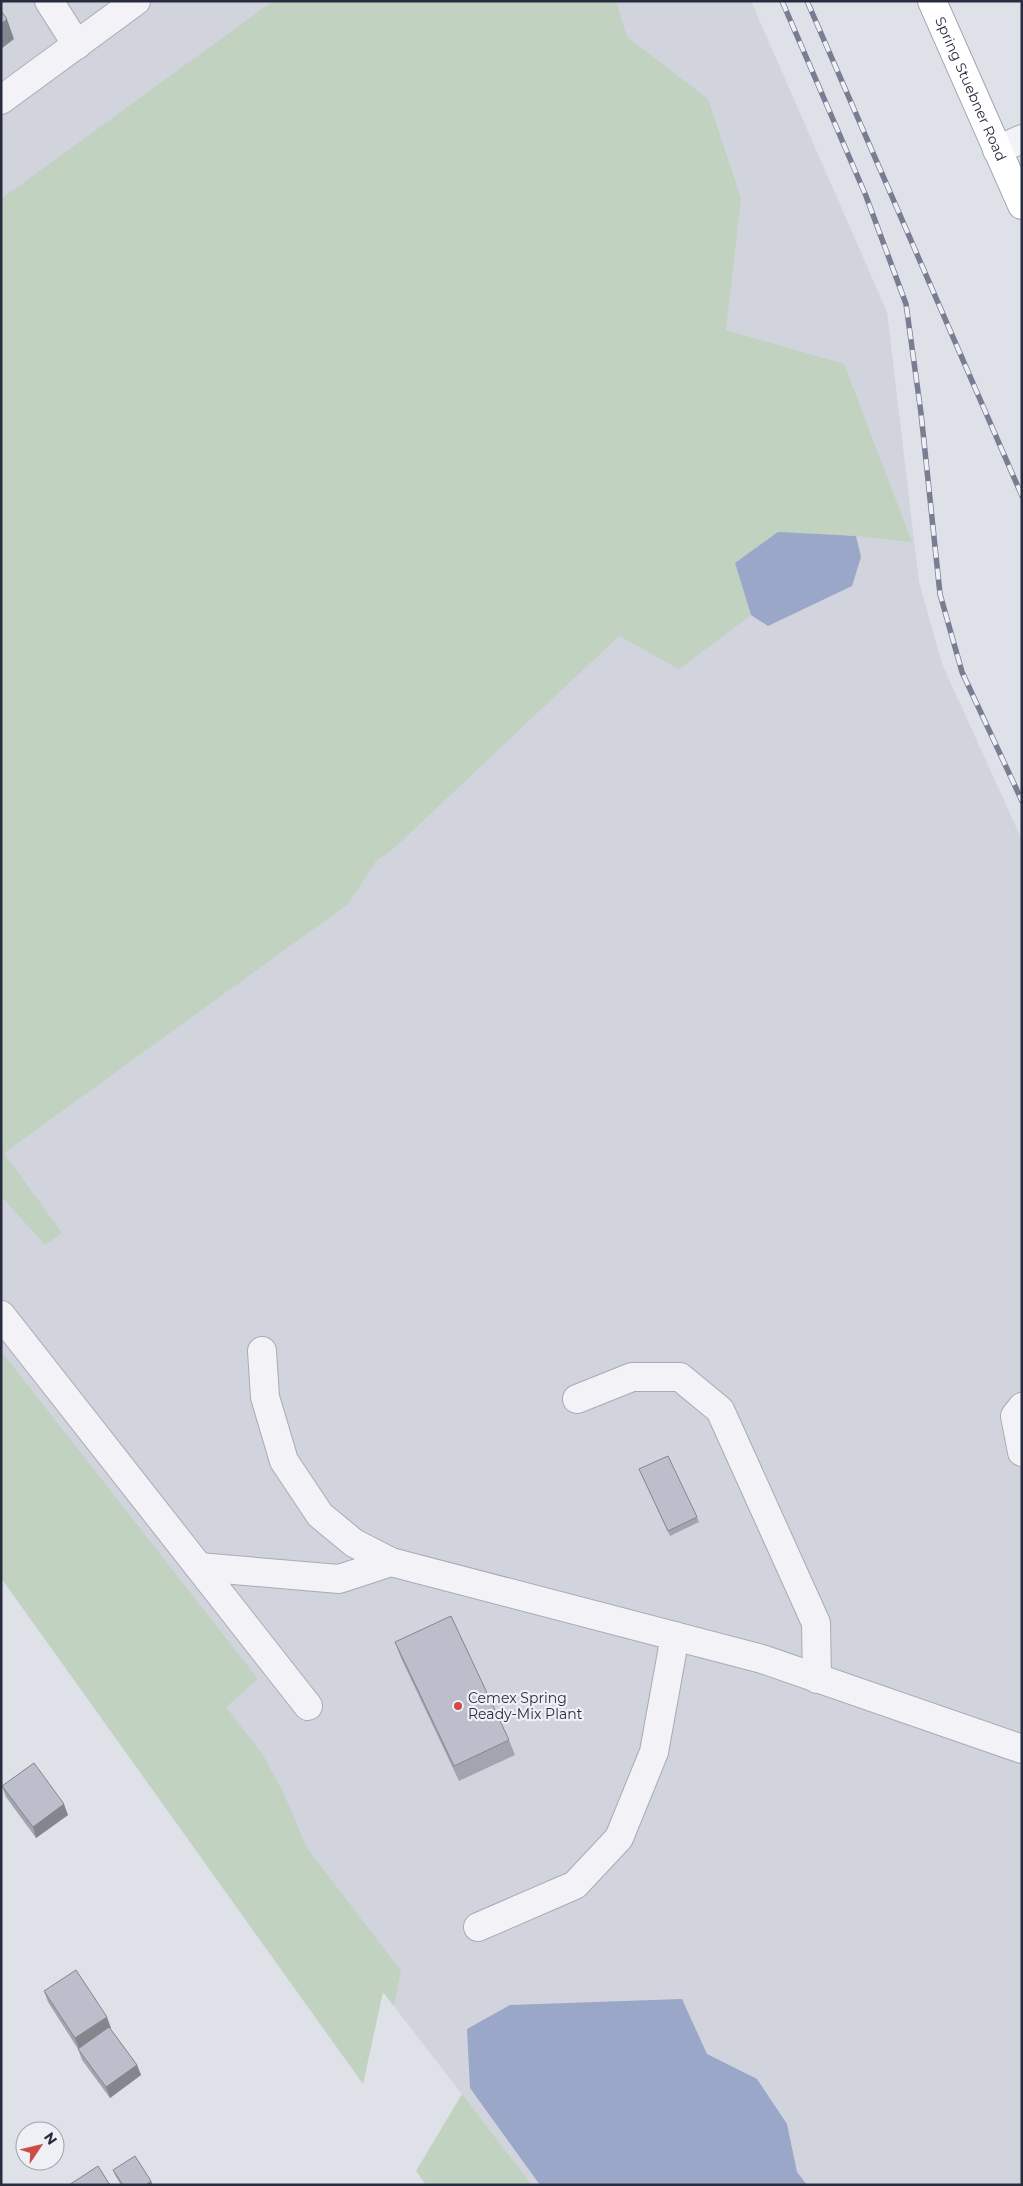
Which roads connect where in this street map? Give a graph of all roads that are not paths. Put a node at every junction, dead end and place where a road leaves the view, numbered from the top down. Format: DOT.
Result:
graph roads {
  1 [pos="49,1"];
  2 [pos="136,1"];
  3 [pos="932,1"];
  4 [pos="76,45"];
  5 [pos="1,100"];
  6 [pos="1022,138"];
  7 [pos="997,150"];
  8 [pos="1022,205"];
  9 [pos="1,1315"];
  10 [pos="262,1351"];
  11 [pos="577,1399"];
  12 [pos="1022,1407"];
  13 [pos="1022,1452"];
  14 [pos="391,1562"];
  15 [pos="199,1567"];
  16 [pos="675,1636"];
  17 [pos="817,1679"];
  18 [pos="308,1706"];
  19 [pos="1022,1750"];
  20 [pos="478,1927"];
  1 -- 4 [label="lane"];
  2 -- 4 [label="lane"];
  3 -- 7 [label="main road, Spring Stuebner Road"];
  4 -- 5 [label="lane"];
  6 -- 7 [label="lane"];
  7 -- 8 [label="main road, Spring Stuebner Road"];
  9 -- 15 [label="lane"];
  10 -- 14 [label="lane"];
  11 -- 17 [label="lane"];
  12 -- 13 [label="lane"];
  14 -- 15 [label="lane"];
  14 -- 16 [label="lane"];
  15 -- 18 [label="lane"];
  16 -- 17 [label="lane"];
  16 -- 20 [label="lane"];
  17 -- 19 [label="lane"];
}
